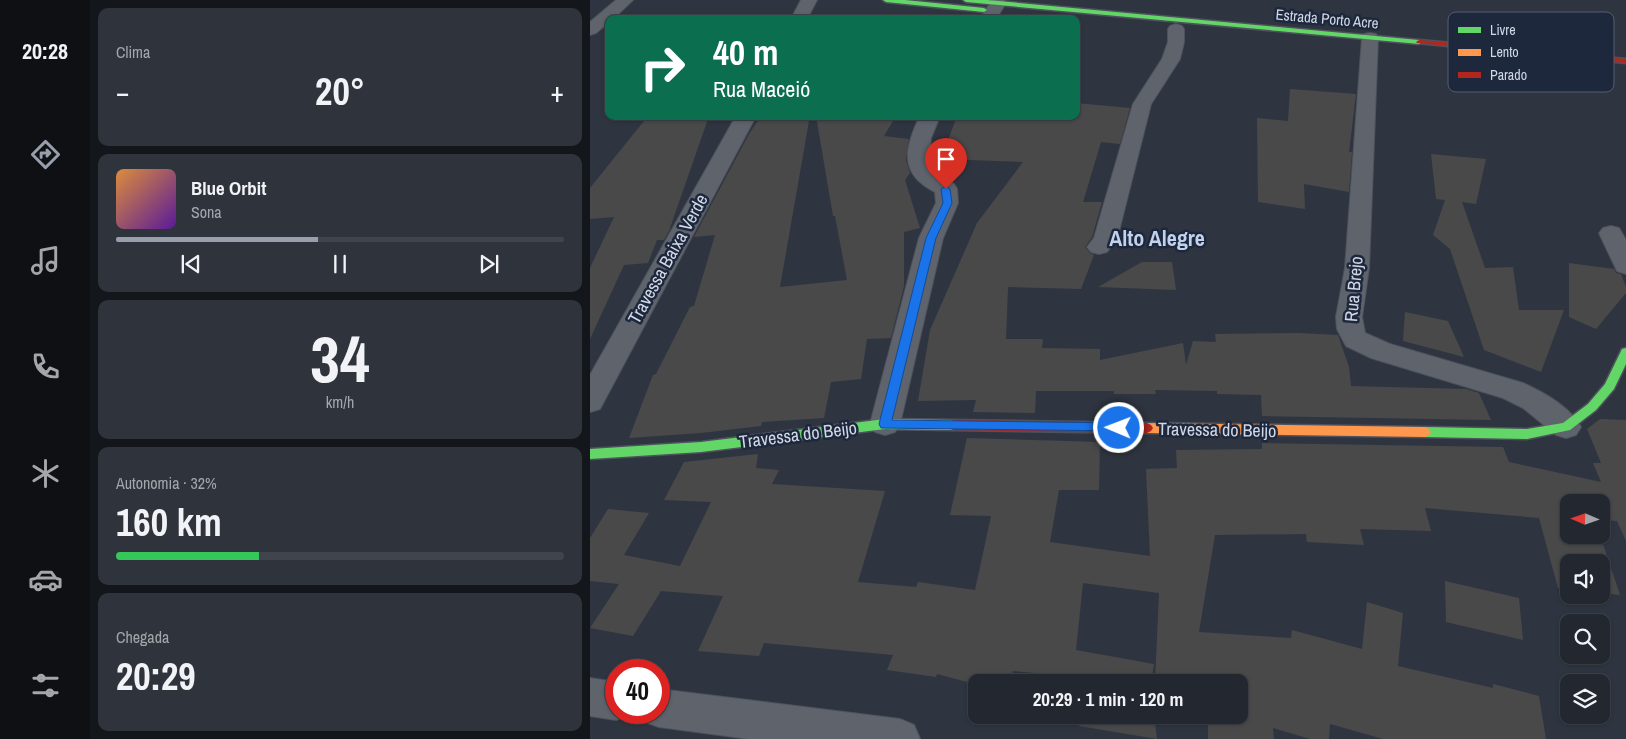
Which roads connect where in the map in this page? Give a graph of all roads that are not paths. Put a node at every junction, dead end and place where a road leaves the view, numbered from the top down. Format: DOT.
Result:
graph roads {
  1 [pos="625,0"];
  2 [pos="809,0"];
  3 [pos="886,0"];
  4 [pos="966,0"];
  5 [pos="993,11"];
  6 [pos="608,15"];
  7 [pos="801,15"];
  8 [pos="1032,15"];
  9 [pos="1040,15"];
  10 [pos="605,17"];
  11 [pos="1080,18"];
  12 [pos="1080,20"];
  13 [pos="1176,29"];
  14 [pos="590,30"];
  15 [pos="1370,43"];
  16 [pos="1448,48"];
  17 [pos="1448,52"];
  18 [pos="744,120"];
  19 [pos="928,120"];
  20 [pos="1611,232"];
  21 [pos="1099,247"];
  22 [pos="1626,266"];
  23 [pos="1626,352"];
  24 [pos="590,401"];
  25 [pos="885,424"];
  26 [pos="1566,427"];
  27 [pos="590,454"];
  28 [pos="590,697"];
  29 [pos="605,699"];
  30 [pos="670,709"];
  31 [pos="900,739"];
  1 -- 6 [label="street"];
  2 -- 7 [label="street"];
  3 -- 5 [label="main road, Estrada Porto Acre"];
  4 -- 5 [label="main road, Estrada Porto Acre"];
  5 -- 8 [label="main road, Estrada Porto Acre"];
  5 -- 9 [label="main road, Estrada Porto Acre"];
  10 -- 14 [label="street"];
  11 -- 15 [label="main road, Estrada Porto Acre"];
  12 -- 13 [label="main road, Estrada Porto Acre"];
  13 -- 15 [label="main road, Estrada Porto Acre"];
  13 -- 21 [label="street"];
  15 -- 16 [label="main road, Estrada Porto Acre"];
  15 -- 17 [label="main road, Estrada Porto Acre"];
  15 -- 26 [label="street, Rua Brejo"];
  18 -- 24 [label="street, Travessa Baixa Verde"];
  19 -- 25 [label="street"];
  20 -- 22 [label="street"];
  23 -- 26 [label="main road, Travessa do Beijo"];
  25 -- 26 [label="main road, Travessa do Beijo"];
  25 -- 27 [label="main road, Travessa do Beijo"];
  28 -- 29 [label="street"];
  30 -- 31 [label="street"];
}
